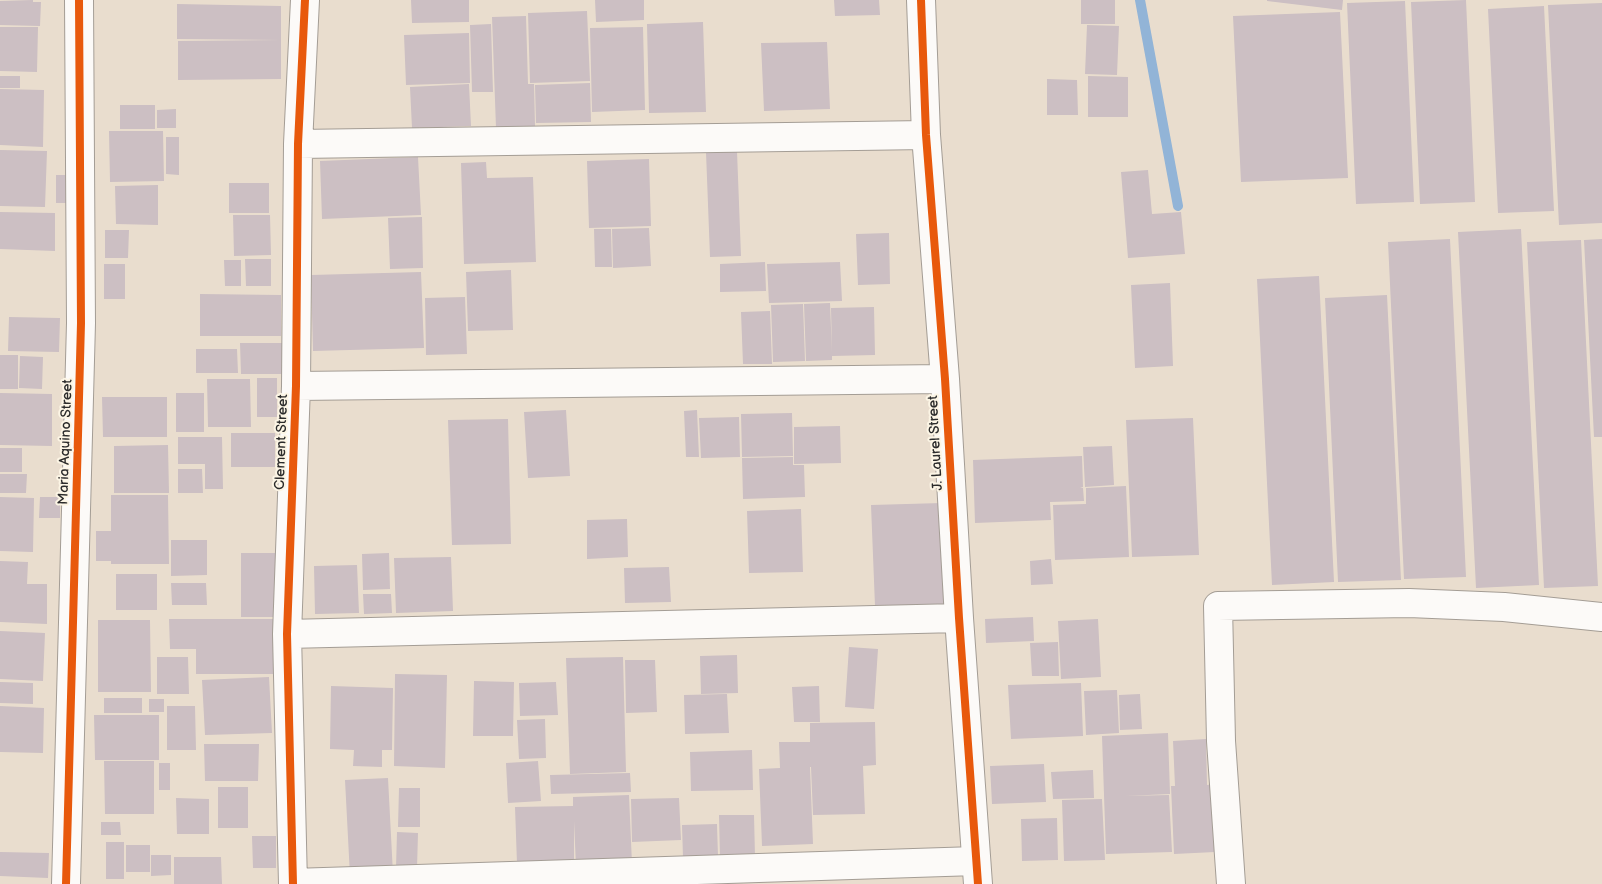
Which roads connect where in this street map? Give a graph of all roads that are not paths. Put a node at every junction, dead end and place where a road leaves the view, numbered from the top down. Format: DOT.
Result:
graph roads {
  1 [pos="79,0"];
  2 [pos="305,0"];
  3 [pos="921,0"];
  4 [pos="926,135"];
  5 [pos="298,144"];
  6 [pos="945,379"];
  7 [pos="296,386"];
  8 [pos="1602,617"];
  9 [pos="959,618"];
  10 [pos="287,634"];
  11 [pos="977,872"];
  12 [pos="293,883"];
  13 [pos="66,884"];
  14 [pos="1230,884"];
  1 -- 13 [label="street, Maria Aquino Street"];
  2 -- 5 [label="street, Clement Street"];
  3 -- 4 [label="street, J. Laurel Street"];
  4 -- 5 [label="street"];
  4 -- 6 [label="street, J. Laurel Street"];
  5 -- 7 [label="street, Clement Street"];
  6 -- 7 [label="street"];
  6 -- 9 [label="street, J. Laurel Street"];
  7 -- 10 [label="street, Clement Street"];
  8 -- 14 [label="street"];
  9 -- 10 [label="street"];
  9 -- 11 [label="street, J. Laurel Street"];
  10 -- 12 [label="street, Clement Street"];
  11 -- 12 [label="street"];
}
